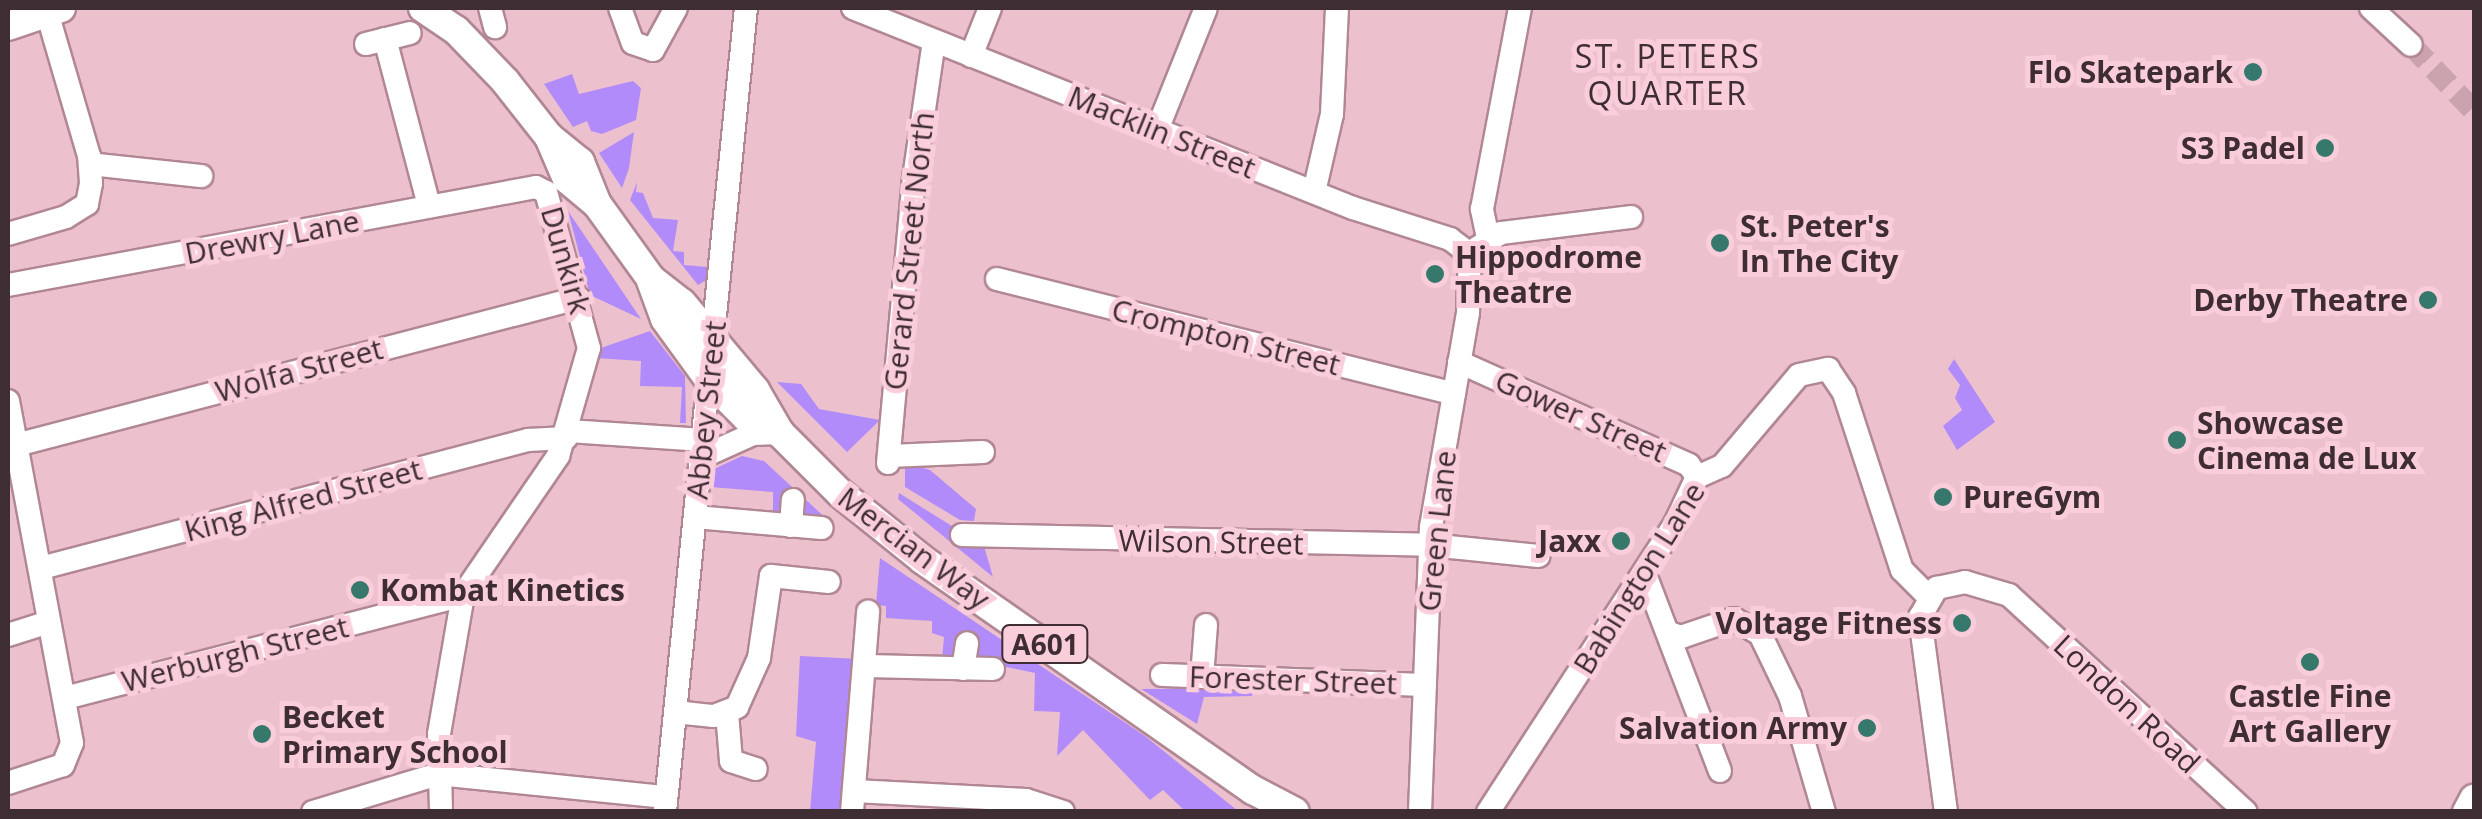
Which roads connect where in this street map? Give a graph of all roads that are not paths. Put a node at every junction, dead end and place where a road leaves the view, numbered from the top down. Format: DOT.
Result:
graph roads {
  1 [pos="423,8"];
  2 [pos="620,8"];
  3 [pos="676,8"];
  4 [pos="746,8"];
  5 [pos="853,8"];
  6 [pos="990,8"];
  7 [pos="1206,8"];
  8 [pos="1338,8"];
  9 [pos="1520,8"];
  10 [pos="2371,8"];
  11 [pos="54,10"];
  12 [pos="450,19"];
  13 [pos="8,26"];
  14 [pos="410,33"];
  15 [pos="934,41"];
  16 [pos="2412,45"];
  17 [pos="970,56"];
  18 [pos="1157,130"];
  19 [pos="90,164"];
  20 [pos="201,176"];
  21 [pos="536,187"];
  22 [pos="1314,192"];
  23 [pos="430,206"];
  24 [pos="1631,217"];
  25 [pos="8,234"];
  26 [pos="1479,246"];
  27 [pos="651,279"];
  28 [pos="997,279"];
  29 [pos="8,286"];
  30 [pos="578,298"];
  31 [pos="713,344"];
  32 [pos="1459,362"];
  33 [pos="710,381"];
  34 [pos="1454,394"];
  35 [pos="8,401"];
  36 [pos="567,434"];
  37 [pos="780,434"];
  38 [pos="20,444"];
  39 [pos="703,448"];
  40 [pos="983,452"];
  41 [pos="1697,477"];
  42 [pos="793,500"];
  43 [pos="695,517"];
  44 [pos="791,526"];
  45 [pos="822,528"];
  46 [pos="962,534"];
  47 [pos="1430,545"];
  48 [pos="1538,556"];
  49 [pos="42,568"];
  50 [pos="1644,572"];
  51 [pos="829,582"];
  52 [pos="463,595"];
  53 [pos="1928,596"];
  54 [pos="868,612"];
  55 [pos="49,622"];
  56 [pos="1206,625"];
  57 [pos="1669,633"];
  58 [pos="8,635"];
  59 [pos="967,643"];
  60 [pos="867,666"];
  61 [pos="963,669"];
  62 [pos="994,669"];
  63 [pos="1162,675"];
  64 [pos="1202,676"];
  65 [pos="1425,685"];
  66 [pos="65,698"];
  67 [pos="675,712"];
  68 [pos="727,713"];
  69 [pos="756,769"];
  70 [pos="1720,771"];
  71 [pos="438,774"];
  72 [pos="8,784"];
  73 [pos="1253,790"];
  74 [pos="2474,798"];
  75 [pos="854,801"];
  76 [pos="666,804"];
  77 [pos="314,812"];
  78 [pos="441,812"];
  79 [pos="1064,812"];
  80 [pos="1274,812"];
  81 [pos="1295,812"];
  82 [pos="1420,812"];
  83 [pos="1488,812"];
  84 [pos="1824,812"];
  85 [pos="1946,812"];
  86 [pos="2246,812"];
  87 [pos="2467,812"];
  1 -- 12 [label="main road, Mercian Way / A601"];
  2 -- 3 [label="street"];
  4 -- 31 [label="street, Abbey Street"];
  5 -- 15 [label="street, Macklin Street"];
  6 -- 17 [label="street"];
  7 -- 18 [label="street"];
  8 -- 22 [label="street"];
  9 -- 26 [label="street, Green Lane"];
  10 -- 16 [label="street"];
  11 -- 13 [label="main road"];
  11 -- 19 [label="street"];
  12 -- 27 [label="main road, Mercian Way / A601"];
  14 -- 23 [label="street"];
  15 -- 17 [label="street, Macklin Street"];
  15 -- 40 [label="street, Gerard Street North"];
  17 -- 18 [label="street, Macklin Street"];
  18 -- 22 [label="street, Macklin Street"];
  19 -- 20 [label="street"];
  19 -- 25 [label="street"];
  21 -- 23 [label="street, Drewry Lane"];
  21 -- 30 [label="street, Dunkirk"];
  22 -- 26 [label="street, Macklin Street"];
  23 -- 29 [label="street, Drewry Lane"];
  24 -- 26 [label="street"];
  26 -- 32 [label="street, Green Lane"];
  27 -- 31 [label="main road, Mercian Way / A601"];
  27 -- 33 [label="main road, Mercian Way / A601"];
  28 -- 34 [label="street, Crompton Street"];
  30 -- 36 [label="street, Dunkirk"];
  30 -- 38 [label="street, Wolfa Street"];
  31 -- 33 [label="street, Abbey Street"];
  31 -- 37 [label="main road, Mercian Way / A601"];
  32 -- 34 [label="street, Green Lane"];
  32 -- 41 [label="street, Gower Street"];
  33 -- 37 [label="main road, Mercian Way / A601"];
  33 -- 39 [label="street, Abbey Street"];
  34 -- 47 [label="street, Green Lane"];
  35 -- 38 [label="street"];
  36 -- 39 [label="street, King Alfred Street"];
  36 -- 49 [label="street, King Alfred Street"];
  36 -- 52 [label="street"];
  37 -- 39 [label="street"];
  37 -- 73 [label="main road, Mercian Way / A601"];
  38 -- 49 [label="street"];
  39 -- 43 [label="street, Abbey Street"];
  41 -- 50 [label="street, Babington Lane"];
  41 -- 53 [label="street, Babington Lane"];
  42 -- 44 [label="street"];
  43 -- 44 [label="street"];
  43 -- 67 [label="street, Abbey Street"];
  44 -- 45 [label="street"];
  46 -- 47 [label="street, Wilson Street"];
  47 -- 48 [label="street, Wilson Street"];
  47 -- 65 [label="street, Green Lane"];
  49 -- 55 [label="street"];
  50 -- 57 [label="street"];
  50 -- 83 [label="street, Babington Lane"];
  51 -- 68 [label="street"];
  52 -- 66 [label="street, Werburgh Street"];
  52 -- 71 [label="street"];
  53 -- 85 [label="street"];
  53 -- 86 [label="street, London Road"];
  54 -- 60 [label="street"];
  55 -- 58 [label="street"];
  55 -- 66 [label="street"];
  56 -- 64 [label="street"];
  57 -- 70 [label="street"];
  57 -- 84 [label="street"];
  59 -- 61 [label="street"];
  60 -- 61 [label="street"];
  60 -- 75 [label="street"];
  61 -- 62 [label="street"];
  63 -- 64 [label="street, Forester Street"];
  64 -- 65 [label="street, Forester Street"];
  65 -- 82 [label="street, Green Lane"];
  66 -- 72 [label="street"];
  67 -- 68 [label="street"];
  67 -- 76 [label="street, Abbey Street"];
  68 -- 69 [label="street"];
  71 -- 76 [label="street"];
  71 -- 77 [label="street"];
  71 -- 78 [label="street"];
  73 -- 80 [label="main road, Mercian Way / A601"];
  73 -- 81 [label="main road, Mercian Way / A601"];
  74 -- 87 [label="main road"];
  75 -- 79 [label="street"];
}
